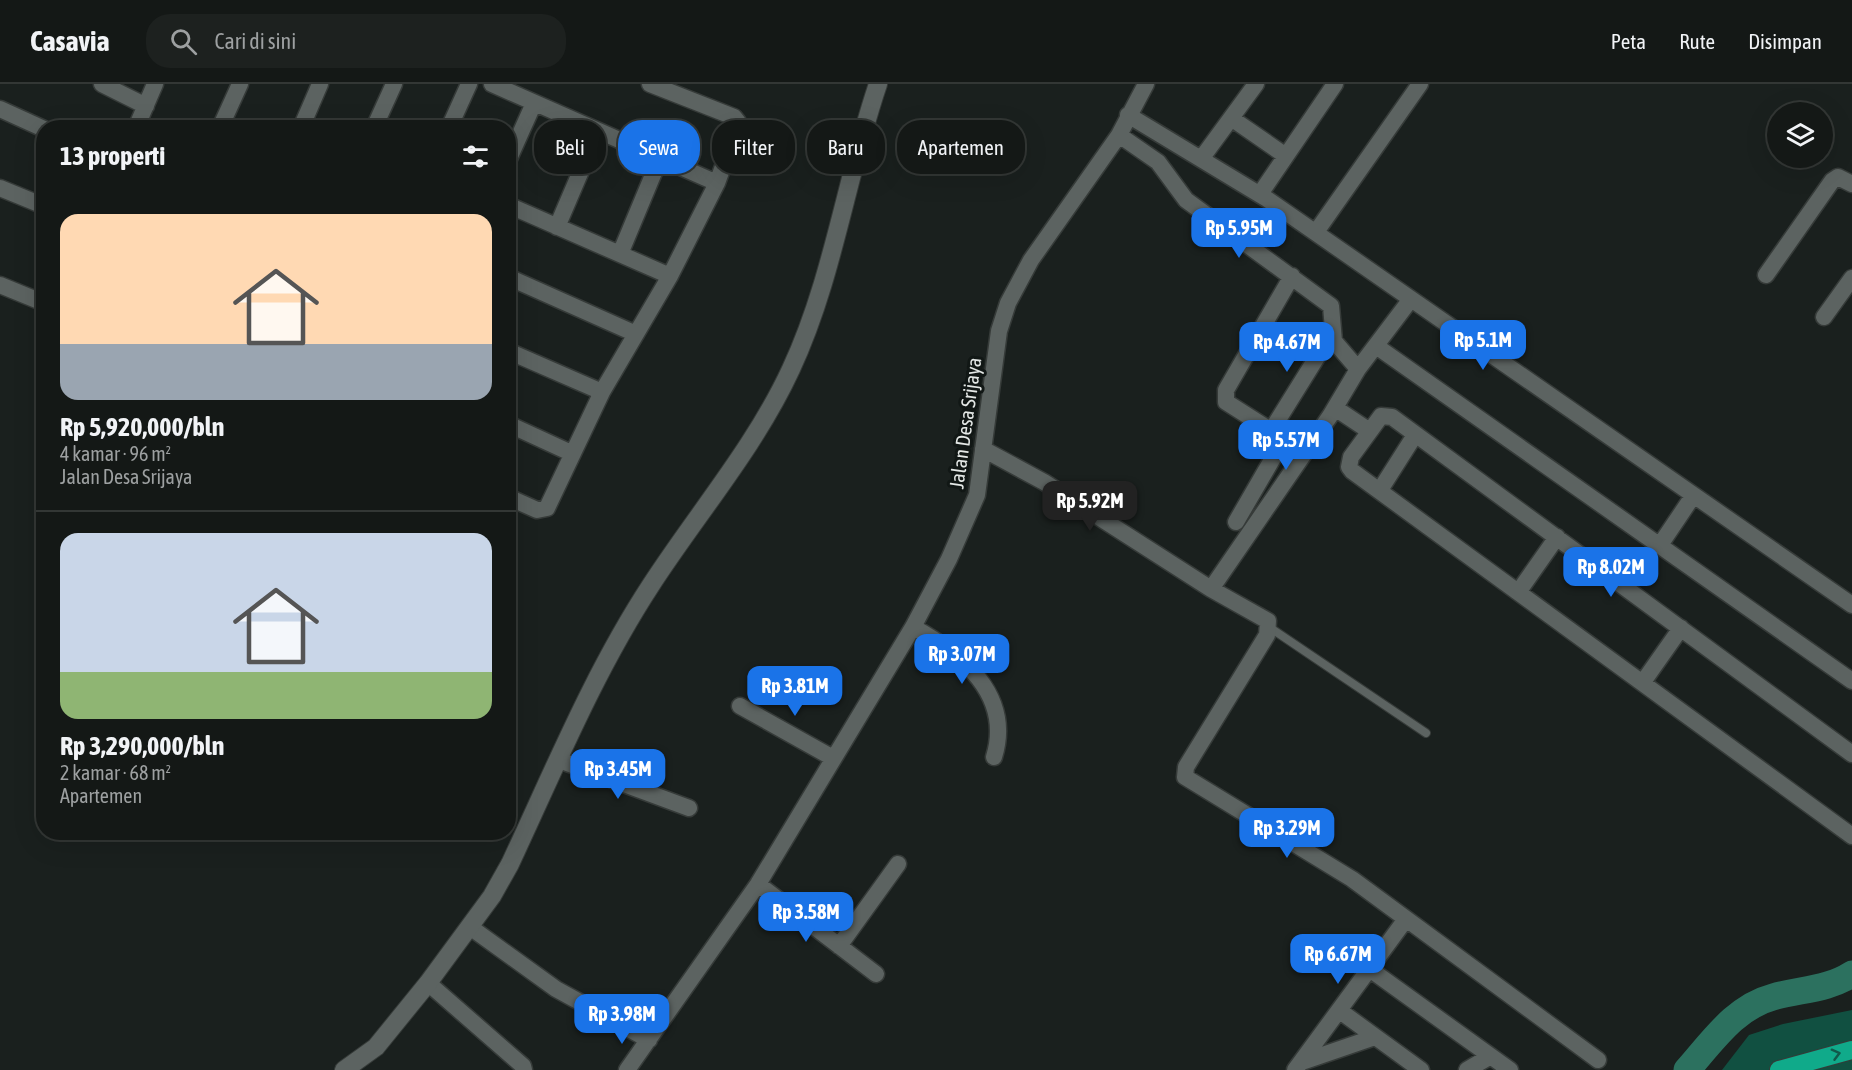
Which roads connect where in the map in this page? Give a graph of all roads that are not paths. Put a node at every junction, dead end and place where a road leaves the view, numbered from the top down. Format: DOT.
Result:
graph roads {
  1 [pos="102,84"];
  2 [pos="155,84"];
  3 [pos="240,84"];
  4 [pos="320,84"];
  5 [pos="394,84"];
  6 [pos="469,84"];
  7 [pos="492,84"];
  8 [pos="650,84"];
  9 [pos="878,84"];
  10 [pos="1146,84"];
  11 [pos="1256,84"];
  12 [pos="1335,84"];
  13 [pos="1420,84"];
  14 [pos="534,103"];
  15 [pos="146,106"];
  16 [pos="0,109"];
  17 [pos="1128,115"];
  18 [pos="1231,118"];
  19 [pos="140,120"];
  20 [pos="224,120"];
  21 [pos="304,120"];
  22 [pos="378,120"];
  23 [pos="453,120"];
  24 [pos="574,120"];
  25 [pos="36,125"];
  26 [pos="1119,135"];
  27 [pos="516,143"];
  28 [pos="1286,156"];
  29 [pos="1202,159"];
  30 [pos="579,174"];
  31 [pos="653,174"];
  32 [pos="696,174"];
  33 [pos="717,183"];
  34 [pos="1852,184"];
  35 [pos="0,188"];
  36 [pos="1260,194"];
  37 [pos="36,203"];
  38 [pos="516,209"];
  39 [pos="557,227"];
  40 [pos="1316,232"];
  41 [pos="620,254"];
  42 [pos="1766,275"];
  43 [pos="670,276"];
  44 [pos="1292,276"];
  45 [pos="1852,278"];
  46 [pos="516,282"];
  47 [pos="0,285"];
  48 [pos="1411,299"];
  49 [pos="36,300"];
  50 [pos="1824,317"];
  51 [pos="1332,333"];
  52 [pos="636,334"];
  53 [pos="1376,346"];
  54 [pos="516,354"];
  55 [pos="1358,369"];
  56 [pos="603,392"];
  57 [pos="1333,412"];
  58 [pos="516,428"];
  59 [pos="1271,431"];
  60 [pos="1366,434"];
  61 [pos="1415,435"];
  62 [pos="983,449"];
  63 [pos="572,453"];
  64 [pos="1380,490"];
  65 [pos="1693,496"];
  66 [pos="516,501"];
  67 [pos="1236,522"];
  68 [pos="1557,537"];
  69 [pos="1660,545"];
  70 [pos="1211,590"];
  71 [pos="1519,591"];
  72 [pos="1852,605"];
  73 [pos="913,627"];
  74 [pos="1269,627"];
  75 [pos="1681,628"];
  76 [pos="1852,681"];
  77 [pos="1643,682"];
  78 [pos="740,706"];
  79 [pos="1426,733"];
  80 [pos="1852,754"];
  81 [pos="994,757"];
  82 [pos="833,758"];
  83 [pos="559,760"];
  84 [pos="689,808"];
  85 [pos="1852,836"];
  86 [pos="898,864"];
  87 [pos="758,884"];
  88 [pos="1406,919"];
  89 [pos="470,927"];
  90 [pos="838,946"];
  91 [pos="1371,970"];
  92 [pos="876,975"];
  93 [pos="429,983"];
  94 [pos="1340,1011"];
  95 [pos="1375,1037"];
  96 [pos="649,1040"];
  97 [pos="1852,1050"];
  98 [pos="1489,1057"];
  99 [pos="1598,1060"];
  100 [pos="1298,1066"];
  101 [pos="344,1070"];
  102 [pos="524,1070"];
  103 [pos="627,1070"];
  104 [pos="1421,1070"];
  105 [pos="1467,1070"];
  106 [pos="1510,1070"];
  107 [pos="1779,1070"];
  1 -- 15 [label="street"];
  2 -- 15 [label="street"];
  3 -- 20 [label="street"];
  4 -- 21 [label="street"];
  5 -- 22 [label="street"];
  6 -- 23 [label="street"];
  7 -- 14 [label="street"];
  8 -- 33 [label="street"];
  9 -- 83 [label="street"];
  10 -- 17 [label="street, Jalan Desa Srijaya"];
  11 -- 18 [label="street"];
  12 -- 28 [label="street"];
  13 -- 40 [label="street"];
  14 -- 24 [label="street"];
  14 -- 27 [label="street"];
  15 -- 19 [label="street"];
  16 -- 25 [label="street"];
  17 -- 26 [label="street, Jalan Desa Srijaya"];
  17 -- 29 [label="street"];
  18 -- 28 [label="street"];
  18 -- 29 [label="street"];
  26 -- 44 [label="street"];
  26 -- 62 [label="street, Jalan Desa Srijaya"];
  28 -- 36 [label="street"];
  29 -- 36 [label="street"];
  30 -- 39 [label="street"];
  31 -- 41 [label="street"];
  32 -- 33 [label="street"];
  33 -- 43 [label="street"];
  34 -- 42 [label="street"];
  35 -- 37 [label="street"];
  36 -- 40 [label="street"];
  38 -- 39 [label="street"];
  39 -- 41 [label="street"];
  40 -- 48 [label="street"];
  41 -- 43 [label="street"];
  43 -- 52 [label="street"];
  44 -- 51 [label="street"];
  44 -- 59 [label="street"];
  45 -- 50 [label="street"];
  46 -- 52 [label="street"];
  47 -- 49 [label="street"];
  48 -- 53 [label="street"];
  48 -- 65 [label="street"];
  51 -- 55 [label="street"];
  51 -- 59 [label="street"];
  52 -- 56 [label="street"];
  53 -- 55 [label="street"];
  53 -- 69 [label="street"];
  54 -- 56 [label="street"];
  55 -- 57 [label="street"];
  56 -- 63 [label="street"];
  57 -- 60 [label="street"];
  57 -- 70 [label="street"];
  58 -- 63 [label="street"];
  59 -- 67 [label="street"];
  60 -- 61 [label="street"];
  60 -- 64 [label="street"];
  61 -- 64 [label="street"];
  61 -- 68 [label="street"];
  62 -- 70 [label="street"];
  62 -- 73 [label="street, Jalan Desa Srijaya"];
  63 -- 66 [label="street"];
  64 -- 71 [label="street"];
  65 -- 69 [label="street"];
  65 -- 72 [label="street"];
  68 -- 71 [label="street"];
  68 -- 75 [label="street"];
  69 -- 76 [label="street"];
  70 -- 74 [label="street"];
  71 -- 77 [label="street"];
  73 -- 81 [label="street"];
  73 -- 82 [label="street, Jalan Desa Srijaya"];
  74 -- 79 [label="lane"];
  74 -- 88 [label="street"];
  75 -- 77 [label="street"];
  75 -- 80 [label="street"];
  77 -- 85 [label="street"];
  78 -- 82 [label="street"];
  82 -- 87 [label="street, Jalan Desa Srijaya"];
  83 -- 84 [label="street"];
  83 -- 89 [label="street"];
  86 -- 90 [label="street"];
  87 -- 90 [label="street"];
  87 -- 96 [label="street, Jalan Desa Srijaya"];
  88 -- 91 [label="street"];
  88 -- 99 [label="street"];
  89 -- 93 [label="street"];
  89 -- 96 [label="street"];
  90 -- 92 [label="street"];
  91 -- 94 [label="street"];
  91 -- 98 [label="street"];
  93 -- 101 [label="street"];
  93 -- 102 [label="street"];
  94 -- 95 [label="street"];
  94 -- 100 [label="street"];
  95 -- 100 [label="street"];
  95 -- 104 [label="street"];
  96 -- 103 [label="street, Jalan Desa Srijaya"];
  107 -- 97 [label="highway, one-way"];
  98 -- 105 [label="street"];
  98 -- 106 [label="street"];
}
